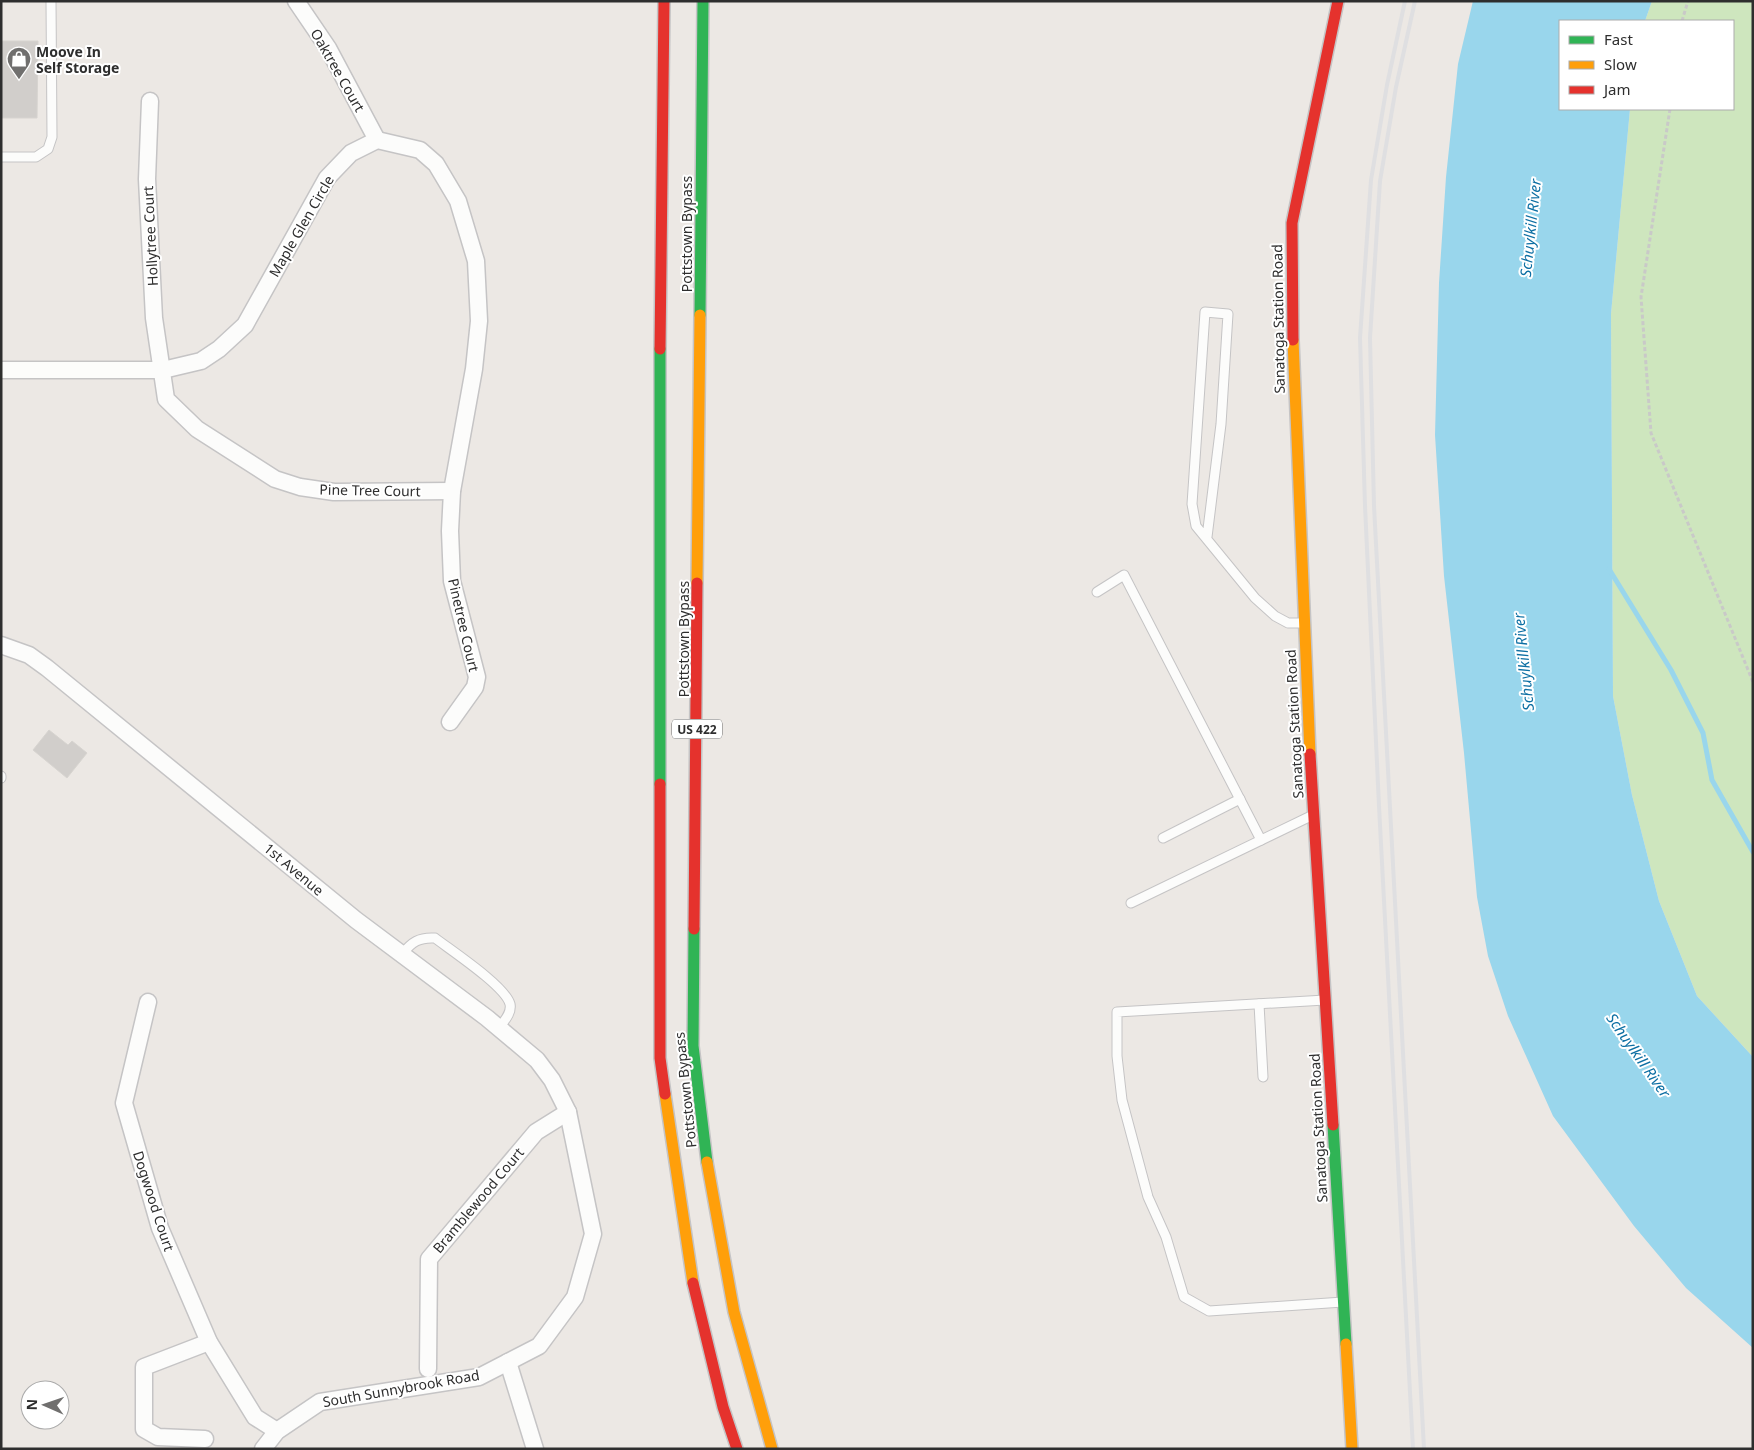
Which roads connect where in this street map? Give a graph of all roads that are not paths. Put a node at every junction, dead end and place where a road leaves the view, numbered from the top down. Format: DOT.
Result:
graph roads {
  1 [pos="51,1"];
  2 [pos="296,1"];
  3 [pos="664,1"];
  4 [pos="703,1"];
  5 [pos="1338,1"];
  6 [pos="150,101"];
  7 [pos="377,140"];
  8 [pos="1,157"];
  9 [pos="1,370"];
  10 [pos="162,370"];
  11 [pos="452,491"];
  12 [pos="1207,538"];
  13 [pos="1097,592"];
  14 [pos="1304,623"];
  15 [pos="1,645"];
  16 [pos="450,722"];
  17 [pos="1240,799"];
  18 [pos="1314,815"];
  19 [pos="1163,838"];
  20 [pos="1261,840"];
  21 [pos="1130,903"];
  22 [pos="402,954"];
  23 [pos="1325,1000"];
  24 [pos="148,1002"];
  25 [pos="1259,1004"];
  26 [pos="499,1028"];
  27 [pos="1263,1077"];
  28 [pos="568,1112"];
  29 [pos="1343,1302"];
  30 [pos="209,1342"];
  31 [pos="508,1362"];
  32 [pos="428,1369"];
  33 [pos="277,1432"];
  34 [pos="205,1439"];
  35 [pos="263,1449"];
  36 [pos="535,1449"];
  37 [pos="737,1449"];
  38 [pos="772,1449"];
  39 [pos="1352,1449"];
  1 -- 8 [label="lane"];
  2 -- 7 [label="street, Oaktree Court"];
  3 -- 37 [label="main road, Pottstown Bypass / US 422"];
  4 -- 38 [label="main road, Pottstown Bypass / US 422"];
  5 -- 14 [label="main road, Sanatoga Station Road"];
  6 -- 10 [label="street, Hollytree Court"];
  7 -- 10 [label="street, Maple Glen Circle"];
  7 -- 11 [label="street"];
  9 -- 10 [label="street, Maple Glen Circle"];
  10 -- 11 [label="street, Pine Tree Court"];
  11 -- 16 [label="street, Pinetree Court"];
  12 -- 12 [label="lane"];
  12 -- 14 [label="lane"];
  13 -- 17 [label="lane"];
  14 -- 18 [label="main road, Sanatoga Station Road"];
  15 -- 22 [label="street, 1st Avenue"];
  17 -- 19 [label="lane"];
  17 -- 20 [label="lane"];
  18 -- 20 [label="lane"];
  18 -- 23 [label="main road, Sanatoga Station Road"];
  20 -- 21 [label="lane"];
  22 -- 26 [label="street, 1st Avenue"];
  22 -- 26 [label="lane"];
  23 -- 25 [label="lane"];
  23 -- 29 [label="main road, Sanatoga Station Road"];
  24 -- 30 [label="street, Dogwood Court"];
  25 -- 27 [label="lane"];
  25 -- 29 [label="lane"];
  26 -- 28 [label="street, 1st Avenue"];
  28 -- 31 [label="street, South Sunnybrook Road"];
  28 -- 32 [label="street, Bramblewood Court"];
  29 -- 39 [label="main road, Sanatoga Station Road"];
  30 -- 33 [label="street, Dogwood Court"];
  30 -- 34 [label="street"];
  31 -- 33 [label="street, South Sunnybrook Road"];
  31 -- 36 [label="street"];
  33 -- 35 [label="street, South Sunnybrook Road"];
}
